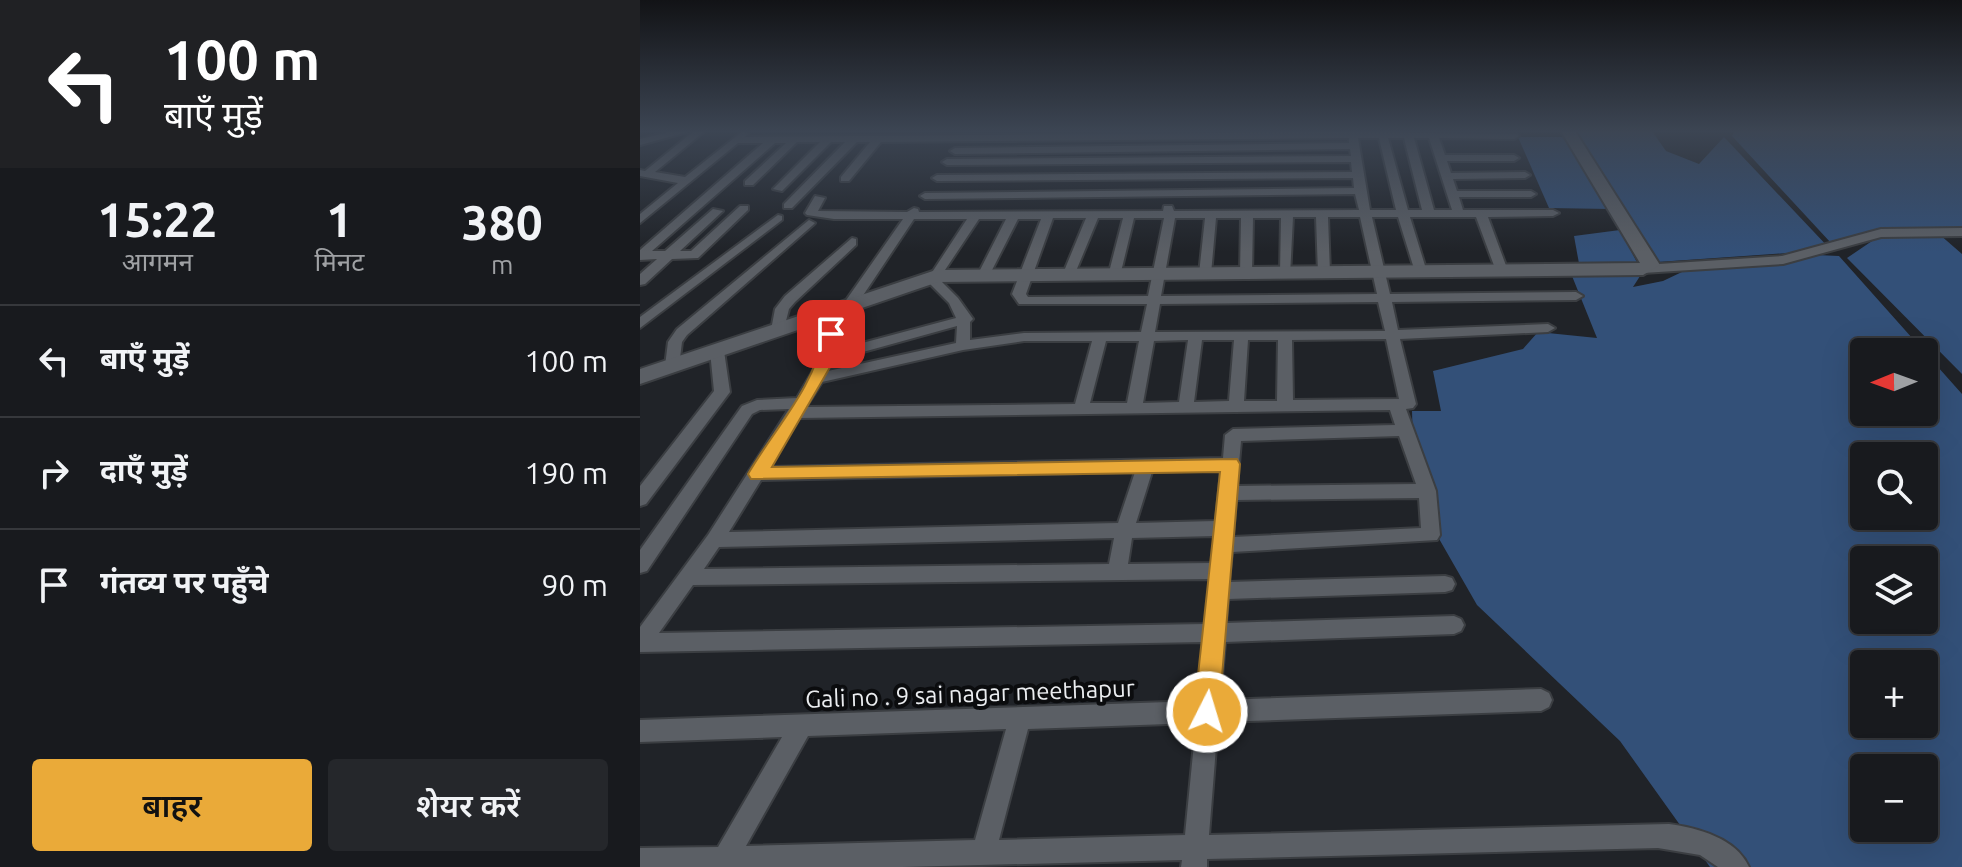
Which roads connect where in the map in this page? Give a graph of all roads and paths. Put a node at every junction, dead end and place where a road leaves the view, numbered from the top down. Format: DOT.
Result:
graph roads {
  1 [pos="698,171"];
  2 [pos="736,171"];
  3 [pos="761,171"];
  4 [pos="796,171"];
  5 [pos="822,171"];
  6 [pos="851,171"];
  7 [pos="941,171"];
  8 [pos="1170,171"];
  9 [pos="1358,171"];
  10 [pos="1390,171"];
  11 [pos="1415,171"];
  12 [pos="1444,171"];
  13 [pos="1479,171"];
  14 [pos="1593,171"];
  15 [pos="644,173"];
  16 [pos="1359,175"];
  17 [pos="1525,175"];
  18 [pos="1170,176"];
  19 [pos="1446,176"];
  20 [pos="1481,176"];
  21 [pos="937,178"];
  22 [pos="845,179"];
  23 [pos="687,181"];
  24 [pos="749,183"];
  25 [pos="778,189"];
  26 [pos="1360,191"];
  27 [pos="1165,193"];
  28 [pos="1488,193"];
  29 [pos="1452,194"];
  30 [pos="1531,194"];
  31 [pos="925,196"];
  32 [pos="819,198"];
  33 [pos="788,206"];
  34 [pos="744,208"];
  35 [pos="717,211"];
  36 [pos="1553,213"];
  37 [pos="1367,214"];
  38 [pos="1404,214"];
  39 [pos="1429,214"];
  40 [pos="1459,214"];
  41 [pos="1481,214"];
  42 [pos="1496,214"];
  43 [pos="1211,215"];
  44 [pos="1247,215"];
  45 [pos="1287,215"];
  46 [pos="1322,215"];
  47 [pos="1048,216"];
  48 [pos="1093,216"];
  49 [pos="1129,216"];
  50 [pos="1170,216"];
  51 [pos="910,217"];
  52 [pos="974,217"];
  53 [pos="1013,217"];
  54 [pos="778,218"];
  55 [pos="640,220"];
  56 [pos="809,223"];
  57 [pos="1945,232"];
  58 [pos="1962,232"];
  59 [pos="852,242"];
  60 [pos="1962,246"];
  61 [pos="640,255"];
  62 [pos="668,256"];
  63 [pos="1643,269"];
  64 [pos="1502,271"];
  65 [pos="1379,272"];
  66 [pos="1421,272"];
  67 [pos="1286,273"];
  68 [pos="1324,273"];
  69 [pos="1205,274"];
  70 [pos="1246,274"];
  71 [pos="1160,275"];
  72 [pos="983,276"];
  73 [pos="1025,276"];
  74 [pos="1068,276"];
  75 [pos="1114,276"];
  76 [pos="933,277"];
  77 [pos="640,281"];
  78 [pos="1576,296"];
  79 [pos="1385,298"];
  80 [pos="1155,299"];
  81 [pos="841,308"];
  82 [pos="966,319"];
  83 [pos="640,324"];
  84 [pos="1548,328"];
  85 [pos="778,330"];
  86 [pos="1148,335"];
  87 [pos="1196,335"];
  88 [pos="1241,335"];
  89 [pos="1285,335"];
  90 [pos="1393,335"];
  91 [pos="1100,336"];
  92 [pos="963,346"];
  93 [pos="717,351"];
  94 [pos="828,357"];
  95 [pos="672,366"];
  96 [pos="640,377"];
  97 [pos="817,378"];
  98 [pos="1396,404"];
  99 [pos="1285,405"];
  100 [pos="1186,406"];
  101 [pos="1236,406"];
  102 [pos="1134,407"];
  103 [pos="799,408"];
  104 [pos="1081,408"];
  105 [pos="1405,430"];
  106 [pos="1231,464"];
  107 [pos="1146,466"];
  108 [pos="758,474"];
  109 [pos="1427,491"];
  110 [pos="1228,493"];
  111 [pos="640,499"];
  112 [pos="1124,531"];
  113 [pos="1224,537"];
  114 [pos="714,540"];
  115 [pos="640,565"];
  116 [pos="1117,572"];
  117 [pos="687,577"];
  118 [pos="1219,581"];
  119 [pos="1445,584"];
  120 [pos="1454,625"];
  121 [pos="1214,633"];
  122 [pos="640,643"];
  123 [pos="1541,700"];
  124 [pos="1207,712"];
  125 [pos="1020,718"];
  126 [pos="802,725"];
  127 [pos="640,731"];
  128 [pos="984,851"];
  129 [pos="1195,856"];
  130 [pos="725,858"];
  131 [pos="640,861"];
  132 [pos="1736,867"];
  1 -- 23 [label="street"];
  2 -- 61 [label="street"];
  3 -- 24 [label="street"];
  4 -- 25 [label="street"];
  5 -- 33 [label="street"];
  6 -- 22 [label="street"];
  7 -- 21 [label="street"];
  8 -- 18 [label="street"];
  9 -- 16 [label="street"];
  10 -- 38 [label="street"];
  11 -- 39 [label="street"];
  12 -- 19 [label="street"];
  13 -- 20 [label="street"];
  14 -- 63 [label="street"];
  15 -- 23 [label="street"];
  16 -- 18 [label="street"];
  16 -- 26 [label="street"];
  17 -- 20 [label="street"];
  18 -- 21 [label="street"];
  18 -- 27 [label="street"];
  19 -- 20 [label="street"];
  19 -- 29 [label="street"];
  20 -- 28 [label="street"];
  21 -- 31 [label="street"];
  23 -- 55 [label="street"];
  26 -- 27 [label="street"];
  26 -- 37 [label="street"];
  27 -- 31 [label="street"];
  27 -- 50 [label="street"];
  28 -- 29 [label="street"];
  28 -- 30 [label="street"];
  28 -- 42 [label="street"];
  29 -- 40 [label="street"];
  31 -- 51 [label="street"];
  32 -- 51 [label="street"];
  34 -- 62 [label="street"];
  35 -- 62 [label="street"];
  36 -- 42 [label="street"];
  37 -- 38 [label="street"];
  37 -- 46 [label="street"];
  37 -- 65 [label="street"];
  38 -- 39 [label="street"];
  38 -- 66 [label="street"];
  39 -- 40 [label="street"];
  40 -- 41 [label="street"];
  41 -- 42 [label="street"];
  41 -- 64 [label="street"];
  43 -- 44 [label="street"];
  43 -- 50 [label="street"];
  43 -- 69 [label="street"];
  44 -- 45 [label="street"];
  44 -- 70 [label="street"];
  45 -- 46 [label="street"];
  45 -- 67 [label="street"];
  46 -- 68 [label="street"];
  47 -- 48 [label="street"];
  47 -- 53 [label="street"];
  47 -- 73 [label="street"];
  48 -- 49 [label="street"];
  48 -- 74 [label="street"];
  49 -- 50 [label="street"];
  49 -- 75 [label="street"];
  50 -- 71 [label="street"];
  51 -- 52 [label="street"];
  51 -- 81 [label="street"];
  52 -- 53 [label="street"];
  52 -- 76 [label="street"];
  53 -- 72 [label="street"];
  54 -- 83 [label="street"];
  56 -- 95 [label="street"];
  57 -- 58 [label="street"];
  57 -- 60 [label="street"];
  57 -- 63 [label="street"];
  59 -- 85 [label="street"];
  61 -- 62 [label="street"];
  62 -- 77 [label="street"];
  63 -- 64 [label="street"];
  64 -- 66 [label="street"];
  65 -- 66 [label="street"];
  65 -- 68 [label="street"];
  65 -- 79 [label="street"];
  67 -- 68 [label="street"];
  67 -- 70 [label="street"];
  69 -- 70 [label="street"];
  69 -- 71 [label="street"];
  71 -- 75 [label="street"];
  71 -- 80 [label="street"];
  72 -- 73 [label="street"];
  72 -- 76 [label="street"];
  73 -- 74 [label="street"];
  73 -- 80 [label="street"];
  74 -- 75 [label="street"];
  76 -- 81 [label="street"];
  76 -- 82 [label="street"];
  78 -- 79 [label="street"];
  79 -- 80 [label="street"];
  79 -- 90 [label="street"];
  80 -- 86 [label="street"];
  81 -- 85 [label="street"];
  81 -- 94 [label="street"];
  82 -- 92 [label="street"];
  82 -- 94 [label="street"];
  84 -- 90 [label="street"];
  85 -- 93 [label="street"];
  86 -- 87 [label="street"];
  86 -- 91 [label="street"];
  86 -- 102 [label="street"];
  87 -- 88 [label="street"];
  87 -- 100 [label="street"];
  88 -- 89 [label="street"];
  88 -- 101 [label="street"];
  89 -- 90 [label="street"];
  89 -- 99 [label="street"];
  90 -- 98 [label="street"];
  91 -- 92 [label="street"];
  91 -- 104 [label="street"];
  92 -- 97 [label="street"];
  93 -- 95 [label="street"];
  93 -- 111 [label="street"];
  94 -- 97 [label="street"];
  95 -- 96 [label="street"];
  97 -- 103 [label="street"];
  98 -- 99 [label="street"];
  98 -- 105 [label="street"];
  99 -- 101 [label="street"];
  100 -- 101 [label="street"];
  100 -- 102 [label="street"];
  102 -- 104 [label="street"];
  103 -- 104 [label="street"];
  103 -- 108 [label="street"];
  103 -- 115 [label="street"];
  105 -- 106 [label="street"];
  105 -- 109 [label="street"];
  106 -- 107 [label="street"];
  106 -- 110 [label="street"];
  107 -- 108 [label="street"];
  107 -- 112 [label="street"];
  108 -- 114 [label="street"];
  109 -- 110 [label="street"];
  109 -- 113 [label="street"];
  110 -- 113 [label="street"];
  112 -- 113 [label="street"];
  112 -- 114 [label="street"];
  112 -- 116 [label="street"];
  113 -- 118 [label="street"];
  114 -- 117 [label="street"];
  116 -- 117 [label="street"];
  116 -- 118 [label="street"];
  117 -- 122 [label="street"];
  118 -- 119 [label="street"];
  118 -- 121 [label="street"];
  120 -- 121 [label="street"];
  121 -- 122 [label="street"];
  121 -- 124 [label="street"];
  123 -- 124 [label="street, Gali no . 9 sai nagar meethapur"];
  124 -- 125 [label="street, Gali no . 9 sai nagar meethapur"];
  124 -- 129 [label="street"];
  125 -- 126 [label="street, Gali no . 9 sai nagar meethapur"];
  125 -- 128 [label="street"];
  126 -- 127 [label="street, Gali no . 9 sai nagar meethapur"];
  126 -- 130 [label="street"];
  128 -- 129 [label="street"];
  128 -- 130 [label="street"];
  129 -- 132 [label="street"];
  130 -- 131 [label="street"];
}
